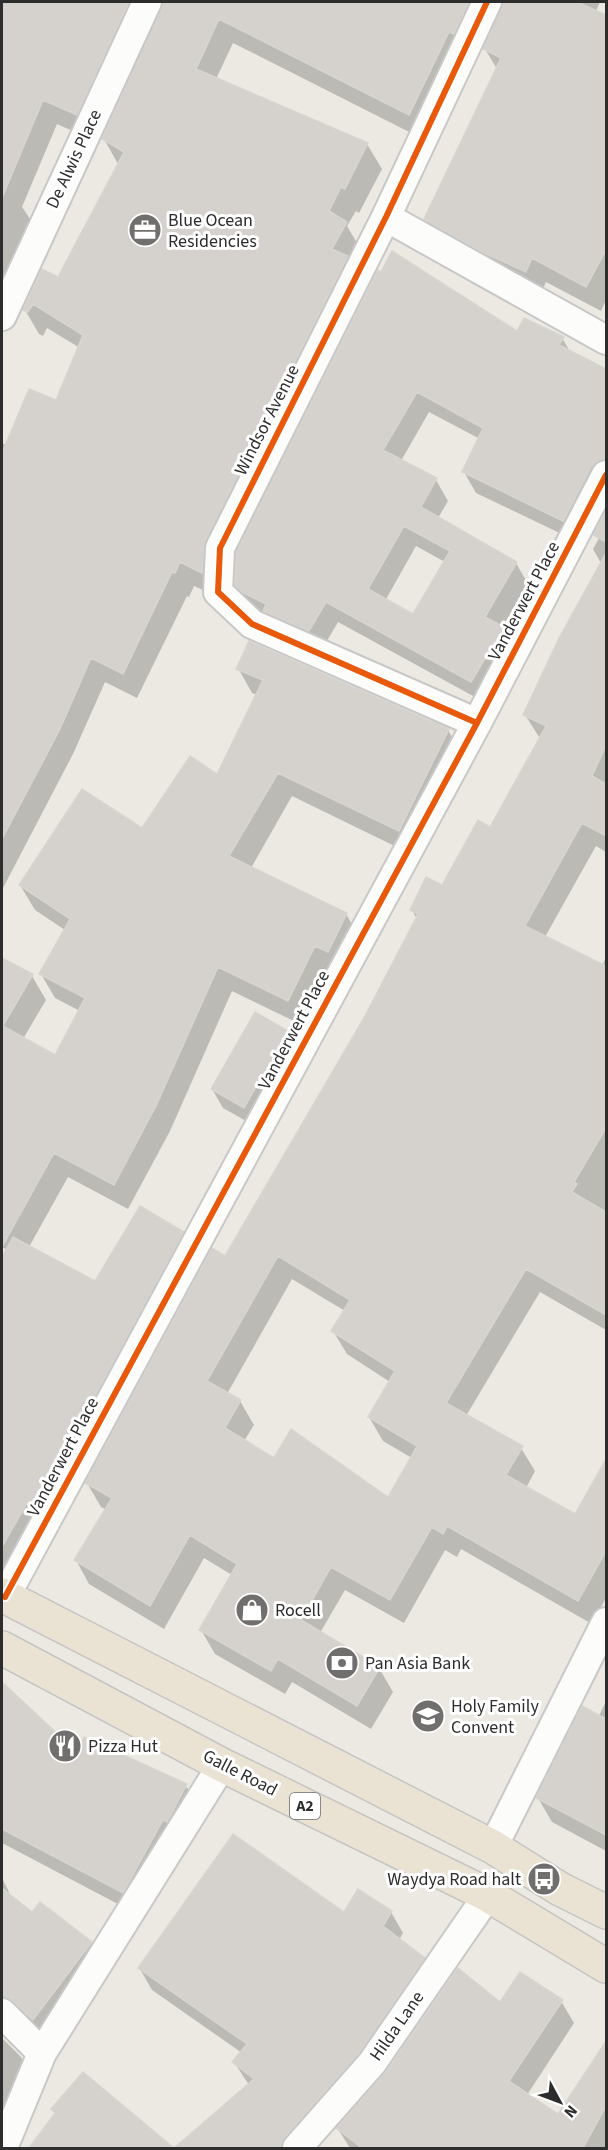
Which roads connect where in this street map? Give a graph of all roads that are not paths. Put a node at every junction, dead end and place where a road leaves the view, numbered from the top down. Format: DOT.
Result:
graph roads {
  1 [pos="147,2"];
  2 [pos="487,2"];
  3 [pos="386,217"];
  4 [pos="2,316"];
  5 [pos="606,340"];
  6 [pos="606,475"];
  7 [pos="477,723"];
  8 [pos="3,1596"];
  9 [pos="606,1622"];
  10 [pos="2,1648"];
  11 [pos="222,1765"];
  12 [pos="493,1847"];
  13 [pos="488,1895"];
  14 [pos="606,1912"];
  15 [pos="606,1966"];
  16 [pos="2,2013"];
  17 [pos="42,2053"];
  18 [pos="3,2148"];
  19 [pos="297,2148"];
  1 -- 4 [label="street, De Alwis Place"];
  2 -- 3 [label="street, Windsor Avenue"];
  3 -- 5 [label="street"];
  3 -- 7 [label="street, Windsor Avenue"];
  6 -- 7 [label="street, Vanderwert Place"];
  7 -- 8 [label="street, Vanderwert Place"];
  8 -- 12 [label="highway"];
  9 -- 12 [label="street"];
  10 -- 11 [label="highway, Galle Road / A2"];
  11 -- 13 [label="highway, Galle Road / A2"];
  11 -- 17 [label="street"];
  12 -- 14 [label="highway"];
  13 -- 15 [label="highway, Galle Road / A2"];
  13 -- 19 [label="street, Hilda Lane"];
  16 -- 17 [label="street"];
  17 -- 18 [label="street"];
}
